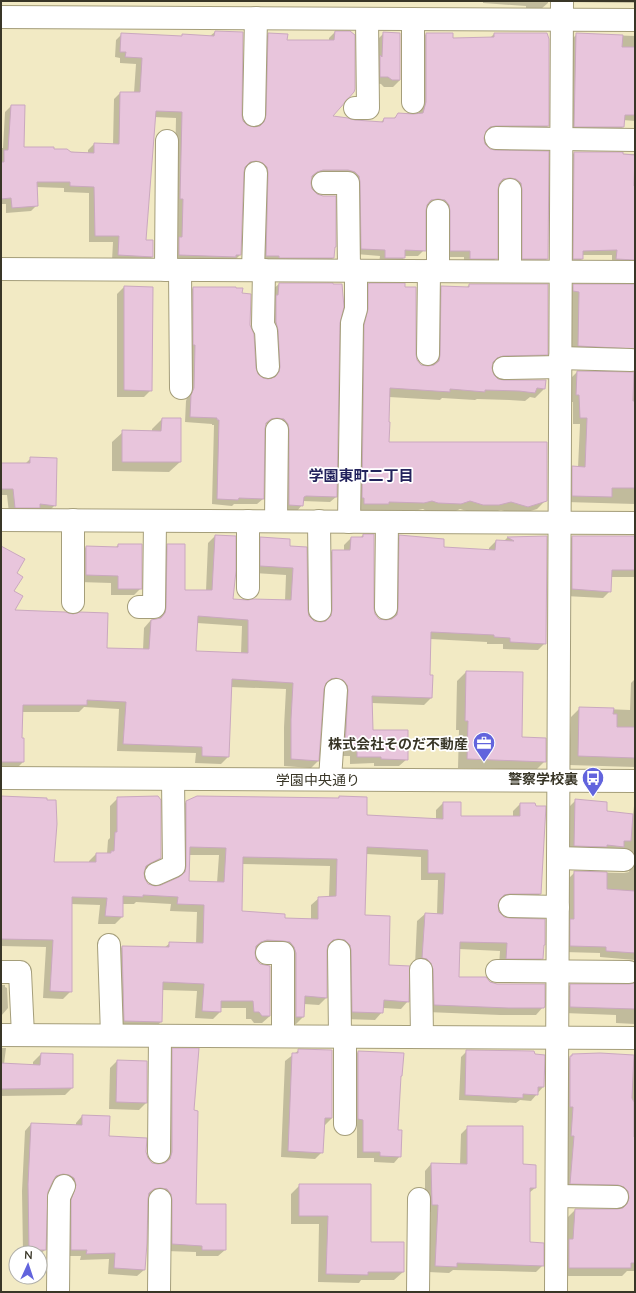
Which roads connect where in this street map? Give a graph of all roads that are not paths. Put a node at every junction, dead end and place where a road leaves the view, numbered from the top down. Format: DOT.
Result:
graph roads {
  1 [pos="562,10"];
  2 [pos="1,17"];
  3 [pos="256,18"];
  4 [pos="367,19"];
  5 [pos="413,19"];
  6 [pos="635,20"];
  7 [pos="413,102"];
  8 [pos="368,108"];
  9 [pos="254,115"];
  10 [pos="496,138"];
  11 [pos="561,140"];
  12 [pos="635,140"];
  13 [pos="167,141"];
  14 [pos="256,172"];
  15 [pos="323,184"];
  16 [pos="510,190"];
  17 [pos="438,211"];
  18 [pos="1,269"];
  19 [pos="173,270"];
  20 [pos="258,270"];
  21 [pos="353,270"];
  22 [pos="433,271"];
  23 [pos="510,271"];
  24 [pos="561,272"];
  25 [pos="635,272"];
  26 [pos="428,354"];
  27 [pos="632,360"];
  28 [pos="560,362"];
  29 [pos="268,367"];
  30 [pos="504,368"];
  31 [pos="181,388"];
  32 [pos="277,430"];
  33 [pos="1,520"];
  34 [pos="72,520"];
  35 [pos="154,521"];
  36 [pos="248,521"];
  37 [pos="276,521"];
  38 [pos="319,521"];
  39 [pos="349,522"];
  40 [pos="387,522"];
  41 [pos="560,523"];
  42 [pos="635,523"];
  43 [pos="248,588"];
  44 [pos="73,602"];
  45 [pos="139,607"];
  46 [pos="386,608"];
  47 [pos="320,610"];
  48 [pos="336,690"];
  49 [pos="1,778"];
  50 [pos="173,779"];
  51 [pos="330,779"];
  52 [pos="558,780"];
  53 [pos="635,781"];
  54 [pos="558,858"];
  55 [pos="624,860"];
  56 [pos="156,874"];
  57 [pos="510,906"];
  58 [pos="558,907"];
  59 [pos="109,945"];
  60 [pos="339,951"];
  61 [pos="267,953"];
  62 [pos="421,970"];
  63 [pos="497,970"];
  64 [pos="558,970"];
  65 [pos="1,972"];
  66 [pos="629,972"];
  67 [pos="1,1035"];
  68 [pos="23,1035"];
  69 [pos="112,1035"];
  70 [pos="160,1036"];
  71 [pos="282,1036"];
  72 [pos="343,1036"];
  73 [pos="422,1037"];
  74 [pos="557,1037"];
  75 [pos="635,1038"];
  76 [pos="345,1124"];
  77 [pos="159,1152"];
  78 [pos="64,1186"];
  79 [pos="557,1196"];
  80 [pos="617,1197"];
  81 [pos="419,1199"];
  82 [pos="160,1200"];
  83 [pos="58,1292"];
  84 [pos="159,1292"];
  85 [pos="418,1292"];
  86 [pos="556,1292"];
  1 -- 5 [label="street"];
  1 -- 6 [label="street"];
  1 -- 11 [label="street"];
  2 -- 3 [label="street"];
  3 -- 4 [label="street"];
  3 -- 9 [label="street"];
  4 -- 5 [label="street"];
  4 -- 8 [label="street"];
  5 -- 7 [label="street"];
  10 -- 11 [label="street"];
  11 -- 12 [label="street"];
  11 -- 24 [label="street"];
  13 -- 19 [label="street"];
  14 -- 20 [label="street"];
  15 -- 21 [label="street"];
  16 -- 23 [label="street"];
  17 -- 22 [label="street"];
  18 -- 19 [label="street"];
  19 -- 20 [label="street"];
  19 -- 31 [label="street"];
  20 -- 21 [label="street"];
  20 -- 29 [label="street"];
  21 -- 22 [label="street"];
  21 -- 39 [label="street"];
  22 -- 23 [label="street"];
  22 -- 26 [label="street"];
  23 -- 24 [label="street"];
  24 -- 25 [label="street"];
  24 -- 28 [label="street"];
  27 -- 28 [label="street"];
  28 -- 30 [label="street"];
  28 -- 41 [label="street"];
  32 -- 37 [label="street"];
  33 -- 34 [label="street"];
  34 -- 35 [label="street"];
  34 -- 44 [label="street"];
  35 -- 36 [label="street"];
  35 -- 45 [label="street"];
  36 -- 37 [label="street"];
  36 -- 43 [label="street"];
  37 -- 38 [label="street"];
  38 -- 39 [label="street"];
  38 -- 47 [label="street"];
  39 -- 40 [label="street"];
  40 -- 41 [label="street"];
  40 -- 46 [label="street"];
  41 -- 42 [label="street"];
  41 -- 52 [label="street"];
  48 -- 51 [label="street"];
  49 -- 50 [label="street, 学園中央通り"];
  50 -- 51 [label="street, 学園中央通り"];
  50 -- 56 [label="street"];
  51 -- 52 [label="street, 学園中央通り"];
  52 -- 53 [label="street, 学園中央通り"];
  52 -- 54 [label="street"];
  54 -- 55 [label="street"];
  54 -- 58 [label="street"];
  57 -- 58 [label="street"];
  58 -- 64 [label="street"];
  59 -- 69 [label="street"];
  60 -- 72 [label="street"];
  61 -- 71 [label="street"];
  62 -- 73 [label="street"];
  63 -- 64 [label="street"];
  64 -- 66 [label="street"];
  64 -- 74 [label="street"];
  65 -- 68 [label="street"];
  67 -- 68 [label="street"];
  68 -- 69 [label="street"];
  69 -- 70 [label="street"];
  70 -- 71 [label="street"];
  70 -- 77 [label="street"];
  71 -- 72 [label="street"];
  72 -- 73 [label="street"];
  72 -- 76 [label="street"];
  73 -- 74 [label="street"];
  74 -- 75 [label="street"];
  74 -- 79 [label="street"];
  78 -- 83 [label="street"];
  79 -- 80 [label="street"];
  79 -- 86 [label="street"];
  81 -- 85 [label="street"];
  82 -- 84 [label="street"];
}
